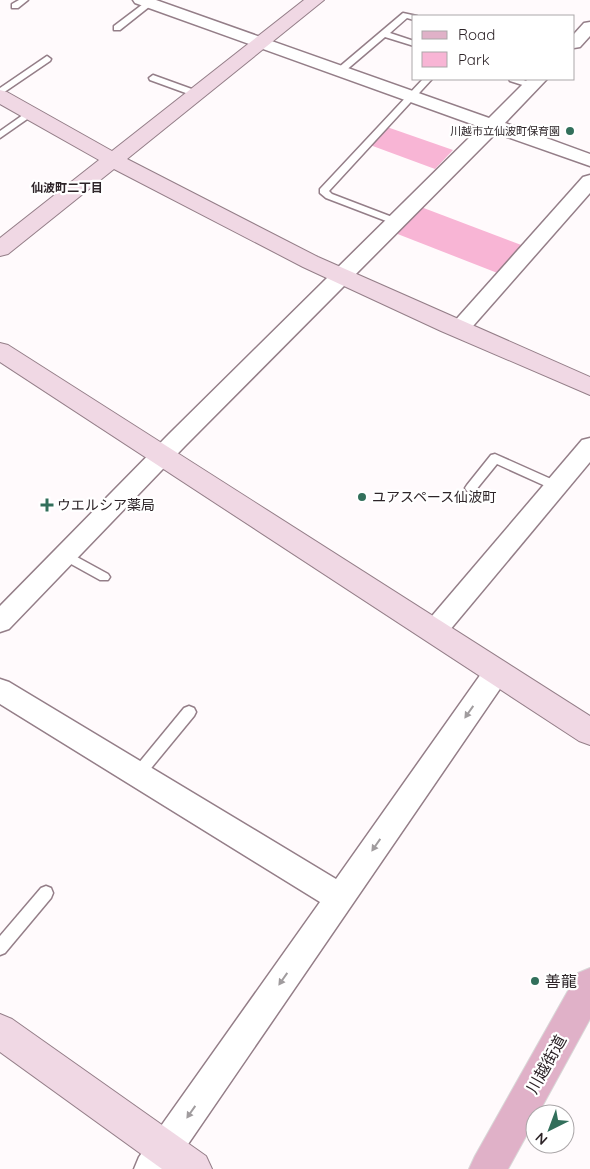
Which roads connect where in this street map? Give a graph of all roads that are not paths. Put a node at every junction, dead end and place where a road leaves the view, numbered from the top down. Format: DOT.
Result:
graph roads {
  1 [pos="24,0"];
  2 [pos="315,0"];
  3 [pos="146,2"];
  4 [pos="15,6"];
  5 [pos="412,18"];
  6 [pos="590,26"];
  7 [pos="117,28"];
  8 [pos="384,34"];
  9 [pos="575,42"];
  10 [pos="261,43"];
  11 [pos="412,43"];
  12 [pos="47,59"];
  13 [pos="341,70"];
  14 [pos="153,78"];
  15 [pos="427,80"];
  16 [pos="528,81"];
  17 [pos="0,94"];
  18 [pos="197,94"];
  19 [pos="410,96"];
  20 [pos="30,113"];
  21 [pos="493,124"];
  22 [pos="0,135"];
  23 [pos="590,160"];
  24 [pos="113,161"];
  25 [pos="590,181"];
  26 [pos="397,222"];
  27 [pos="0,248"];
  28 [pos="342,277"];
  29 [pos="459,329"];
  30 [pos="0,351"];
  31 [pos="590,387"];
  32 [pos="590,446"];
  33 [pos="162,457"];
  34 [pos="556,486"];
  35 [pos="471,488"];
  36 [pos="66,556"];
  37 [pos="104,577"];
  38 [pos="0,622"];
  39 [pos="435,630"];
  40 [pos="497,672"];
  41 [pos="0,690"];
  42 [pos="189,712"];
  43 [pos="590,732"];
  44 [pos="138,774"];
  45 [pos="46,893"];
  46 [pos="340,898"];
  47 [pos="0,948"];
  48 [pos="590,985"];
  49 [pos="0,1031"];
  50 [pos="158,1159"];
  51 [pos="193,1169"];
  52 [pos="488,1169"];
  1 -- 4 [label="lane"];
  2 -- 10 [label="street"];
  3 -- 7 [label="lane"];
  3 -- 10 [label="street"];
  5 -- 8 [label="lane"];
  6 -- 9 [label="street"];
  8 -- 11 [label="lane"];
  8 -- 13 [label="lane"];
  10 -- 13 [label="street"];
  10 -- 18 [label="street"];
  12 -- 17 [label="lane"];
  13 -- 19 [label="street"];
  14 -- 18 [label="lane"];
  15 -- 19 [label="lane"];
  16 -- 21 [label="street"];
  17 -- 20 [label="street"];
  18 -- 24 [label="street"];
  19 -- 21 [label="street"];
  19 -- 26 [label="lane"];
  20 -- 22 [label="lane"];
  20 -- 24 [label="street"];
  21 -- 23 [label="street"];
  21 -- 26 [label="street"];
  24 -- 27 [label="street"];
  24 -- 28 [label="street"];
  25 -- 29 [label="street"];
  26 -- 28 [label="street"];
  28 -- 29 [label="street"];
  28 -- 33 [label="street"];
  29 -- 31 [label="street"];
  30 -- 33 [label="street"];
  32 -- 34 [label="street"];
  33 -- 36 [label="street"];
  33 -- 39 [label="street"];
  34 -- 35 [label="lane"];
  34 -- 39 [label="street"];
  36 -- 37 [label="lane"];
  36 -- 38 [label="street"];
  39 -- 40 [label="street"];
  40 -- 43 [label="street"];
  40 -- 46 [label="street, one-way"];
  41 -- 44 [label="street"];
  42 -- 44 [label="lane"];
  44 -- 46 [label="street"];
  45 -- 47 [label="lane"];
  46 -- 50 [label="street, one-way"];
  48 -- 52 [label="main road, 川越街道"];
  49 -- 50 [label="street"];
  50 -- 51 [label="street"];
}
